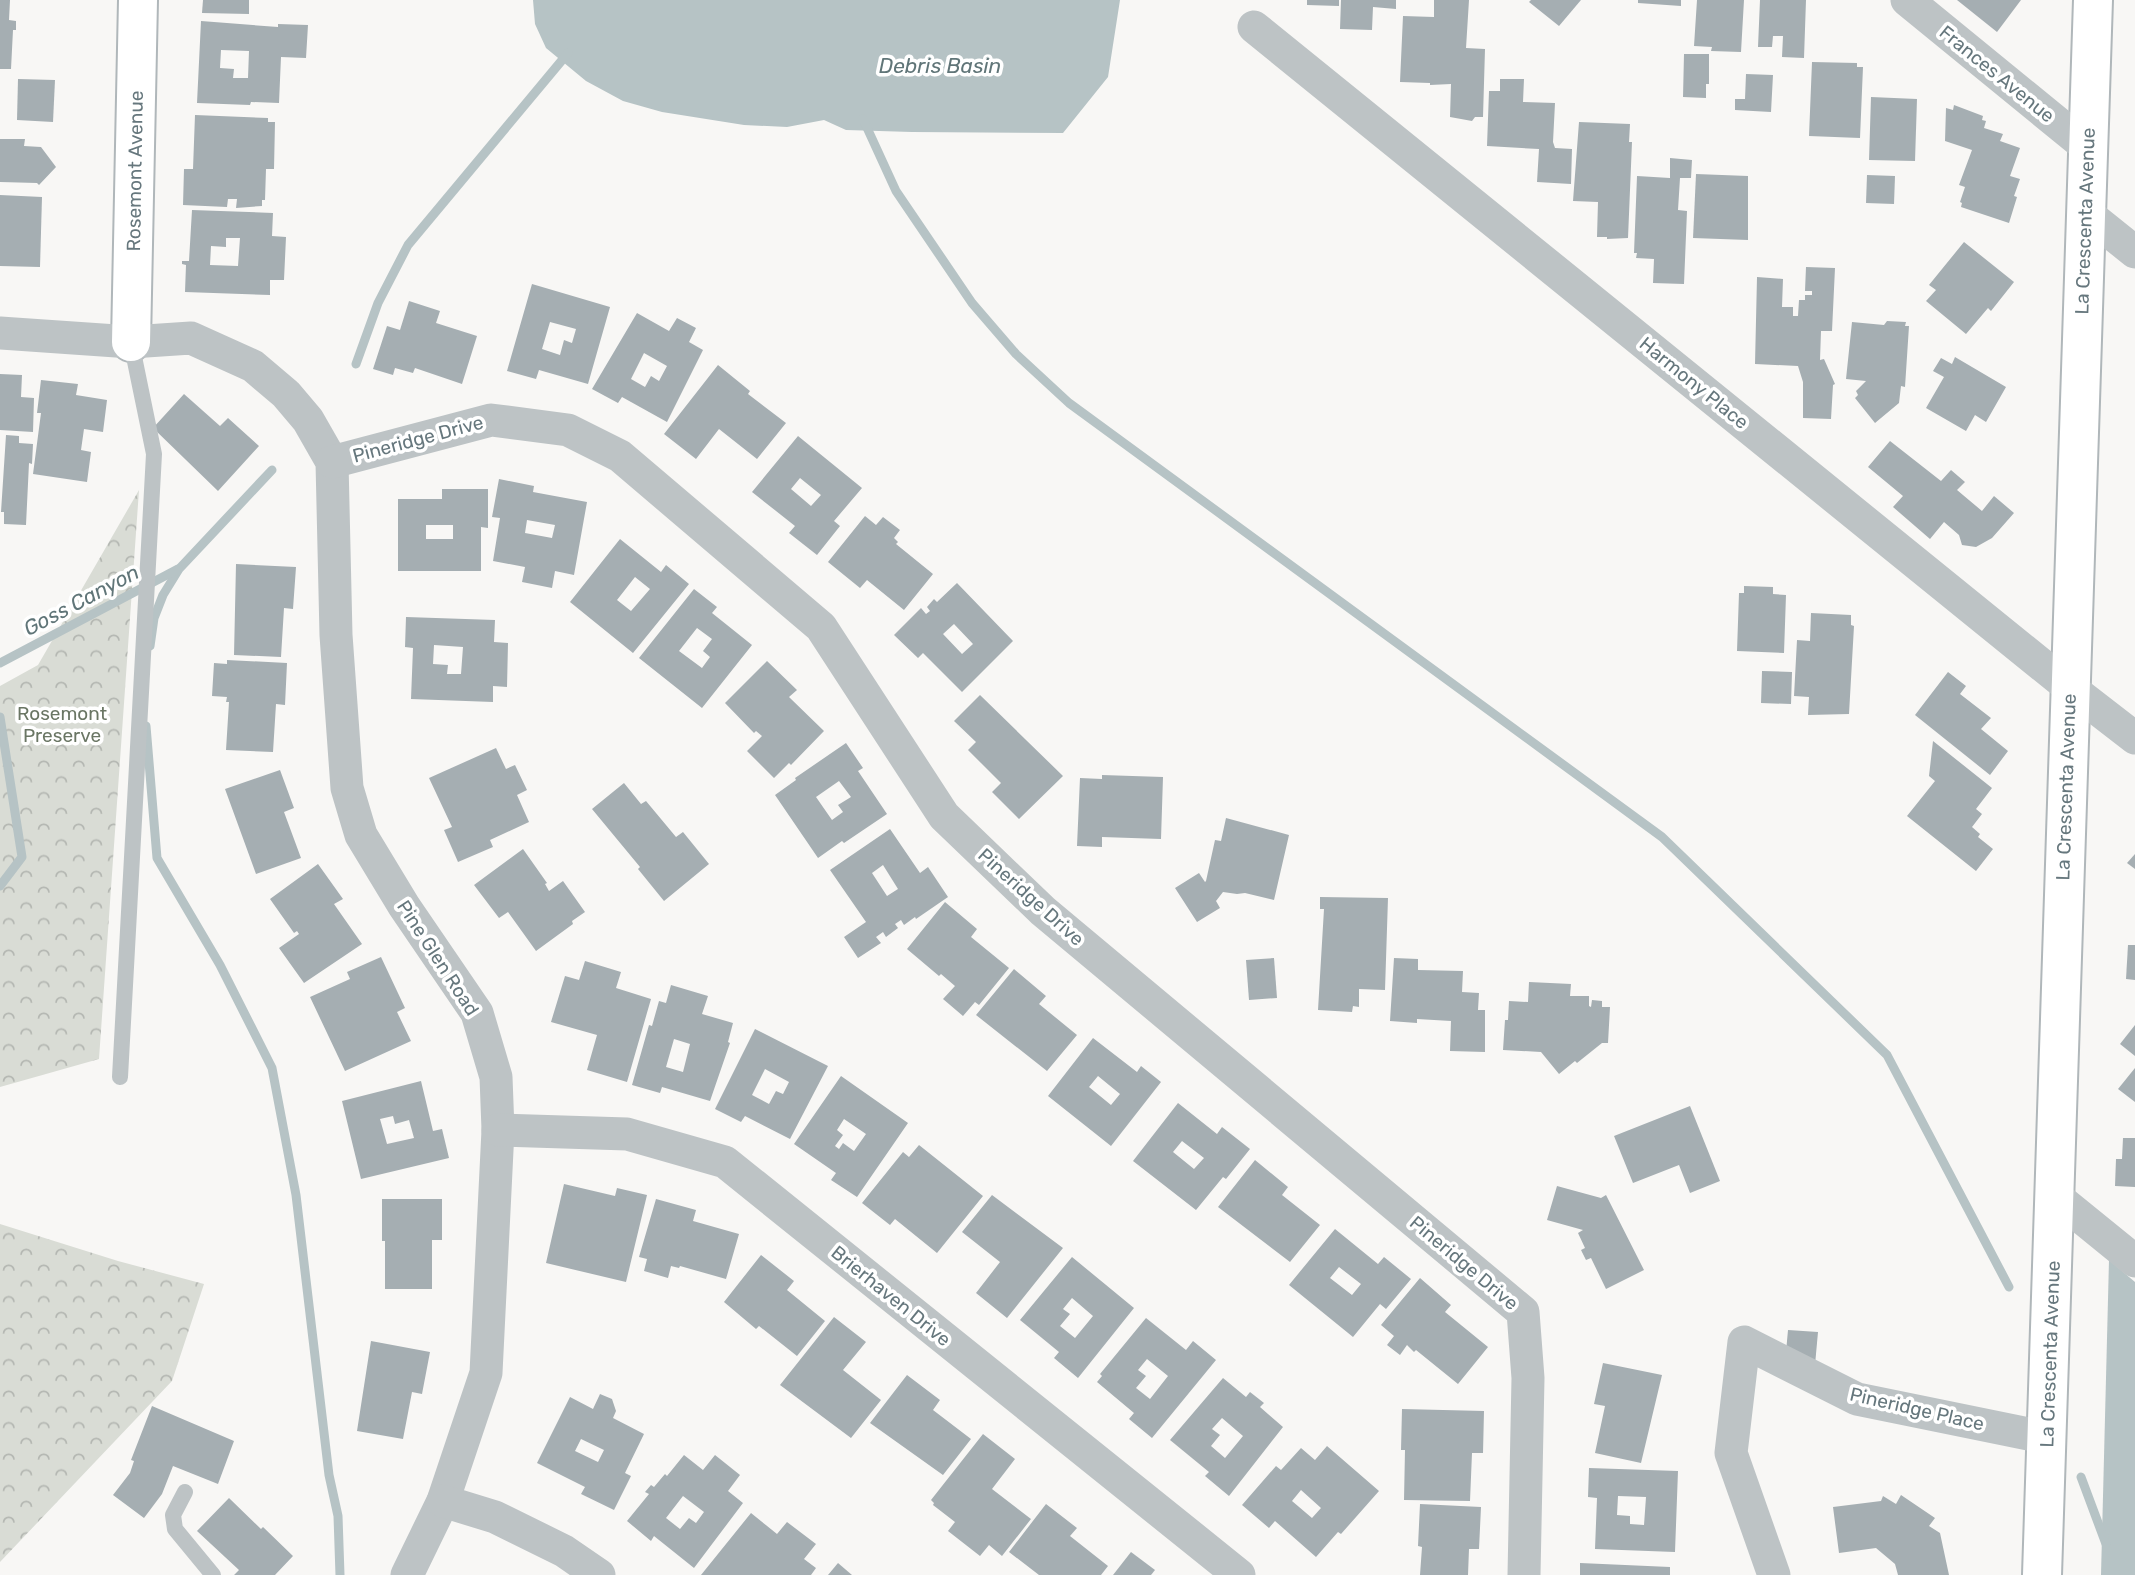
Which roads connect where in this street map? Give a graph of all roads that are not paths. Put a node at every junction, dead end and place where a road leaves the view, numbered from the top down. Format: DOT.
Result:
graph roads {
  1 [pos="138,0"];
  2 [pos="1907,0"];
  3 [pos="2093,0"];
  4 [pos="1254,27"];
  5 [pos="2087,147"];
  6 [pos="2086,213"];
  7 [pos="2135,252"];
  8 [pos="0,333"];
  9 [pos="131,342"];
  10 [pos="332,462"];
  11 [pos="2069,687"];
  12 [pos="2135,738"];
  13 [pos="120,1077"];
  14 [pos="498,1130"];
  15 [pos="2055,1196"];
  16 [pos="2135,1261"];
  17 [pos="2048,1438"];
  18 [pos="185,1492"];
  19 [pos="443,1501"];
  20 [pos="213,1575"];
  21 [pos="407,1575"];
  22 [pos="598,1575"];
  23 [pos="1239,1575"];
  24 [pos="1524,1575"];
  25 [pos="1774,1575"];
  26 [pos="2042,1575"];
  1 -- 9 [label="street, Rosemont Avenue"];
  2 -- 5 [label="street, Frances Avenue"];
  3 -- 5 [label="street, La Crescenta Avenue"];
  4 -- 11 [label="street, Harmony Place"];
  5 -- 6 [label="street, La Crescenta Avenue"];
  6 -- 7 [label="street"];
  6 -- 11 [label="street, La Crescenta Avenue"];
  8 -- 9 [label="street"];
  9 -- 10 [label="street"];
  9 -- 13 [label="lane"];
  10 -- 14 [label="street, Pine Glen Road"];
  10 -- 24 [label="street, Pineridge Drive"];
  11 -- 12 [label="street, Harmony Place"];
  11 -- 15 [label="street, La Crescenta Avenue"];
  14 -- 19 [label="street, Pine Glen Road"];
  14 -- 23 [label="street, Brierhaven Drive"];
  15 -- 16 [label="street"];
  15 -- 17 [label="street, La Crescenta Avenue"];
  17 -- 25 [label="street, Pineridge Place"];
  17 -- 26 [label="street, La Crescenta Avenue"];
  18 -- 20 [label="lane"];
  19 -- 21 [label="street, Pine Glen Road"];
  19 -- 22 [label="street"];
}
